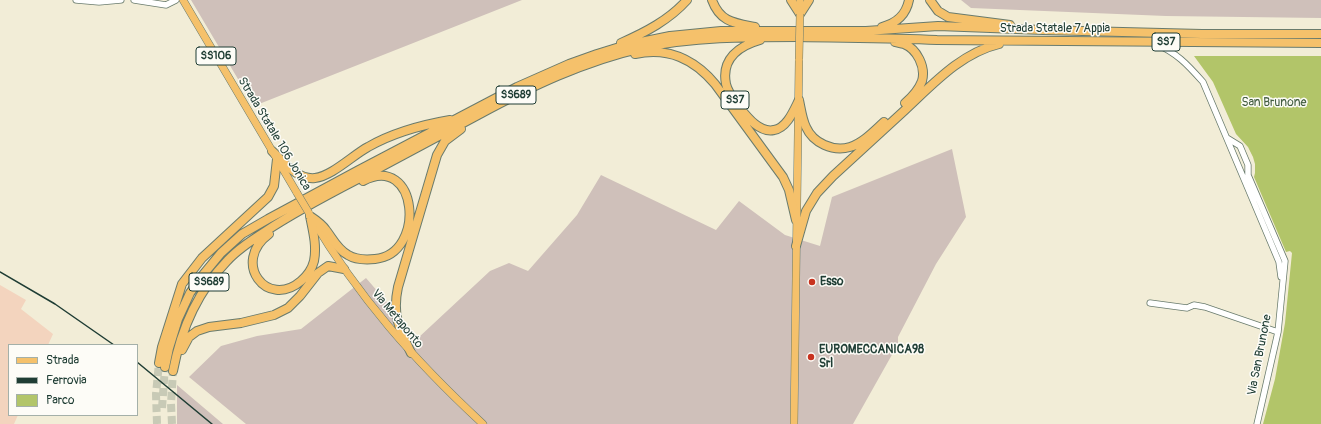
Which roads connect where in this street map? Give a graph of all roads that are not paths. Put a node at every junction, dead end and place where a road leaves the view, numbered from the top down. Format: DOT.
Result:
graph roads {
  1 [pos="76,0"];
  2 [pos="121,0"];
  3 [pos="134,0"];
  4 [pos="176,0"];
  5 [pos="183,0"];
  6 [pos="687,0"];
  7 [pos="712,0"];
  8 [pos="791,0"];
  9 [pos="800,0"];
  10 [pos="809,0"];
  11 [pos="909,0"];
  12 [pos="930,0"];
  13 [pos="800,14"];
  14 [pos="1043,30"];
  15 [pos="866,31"];
  16 [pos="772,34"];
  17 [pos="789,34"];
  18 [pos="1321,34"];
  19 [pos="878,38"];
  20 [pos="1010,41"];
  21 [pos="1150,42"];
  22 [pos="1321,43"];
  23 [pos="597,57"];
  24 [pos="799,100"];
  25 [pos="475,117"];
  26 [pos="458,118"];
  27 [pos="1227,138"];
  28 [pos="272,151"];
  29 [pos="277,159"];
  30 [pos="332,192"];
  31 [pos="309,215"];
  32 [pos="283,220"];
  33 [pos="796,220"];
  34 [pos="796,246"];
  35 [pos="344,269"];
  36 [pos="1282,290"];
  37 [pos="1150,303"];
  38 [pos="1278,332"];
  39 [pos="411,353"];
  40 [pos="483,424"];
  41 [pos="794,424"];
  42 [pos="1257,424"];
  1 -- 2 [label="street"];
  3 -- 4 [label="street"];
  5 -- 28 [label="main road, Strada Statale 106 Jonica / SS106"];
  6 -- 23 [label="highway"];
  7 -- 16 [label="highway"];
  8 -- 13 [label="highway"];
  9 -- 13 [label="main road"];
  10 -- 13 [label="highway"];
  11 -- 15 [label="highway"];
  12 -- 14 [label="highway"];
  13 -- 24 [label="main road, bridge"];
  14 -- 15 [label="highway, Strada Statale 7 Appia / SS7"];
  14 -- 18 [label="highway, Strada Statale 7 Appia / SS7"];
  15 -- 17 [label="highway, Strada Statale 7 Appia / SS7"];
  16 -- 17 [label="highway, SS689"];
  16 -- 23 [label="highway, SS689"];
  16 -- 24 [label="highway, SS7"];
  17 -- 19 [label="highway, Strada Statale 7 Appia / SS7"];
  19 -- 20 [label="highway, Strada Statale 7 Appia / SS7"];
  19 -- 24 [label="highway"];
  20 -- 21 [label="highway, Strada Statale 7 Appia / SS7"];
  20 -- 34 [label="highway"];
  21 -- 22 [label="highway, Strada Statale 7 Appia / SS7"];
  21 -- 27 [label="street"];
  23 -- 25 [label="highway, SS689"];
  23 -- 26 [label="highway, SS689"];
  23 -- 33 [label="highway"];
  24 -- 33 [label="main road"];
  25 -- 30 [label="highway, SS689"];
  25 -- 39 [label="highway"];
  26 -- 28 [label="highway"];
  26 -- 29 [label="highway, SS689"];
  27 -- 36 [label="street"];
  27 -- 36 [label="street"];
  28 -- 29 [label="main road, Strada Statale 106 Jonica / SS106"];
  29 -- 31 [label="main road, Strada Statale 106 Jonica / SS106, bridge"];
  30 -- 31 [label="highway"];
  30 -- 32 [label="highway, SS689"];
  31 -- 32 [label="highway"];
  31 -- 35 [label="main road, Via Metaponto"];
  32 -- 35 [label="highway, SS689"];
  33 -- 34 [label="main road"];
  34 -- 41 [label="main road"];
  35 -- 39 [label="main road, Via Metaponto"];
  36 -- 38 [label="street, Via San Brunone"];
  37 -- 38 [label="street"];
  38 -- 42 [label="street, Via San Brunone"];
  39 -- 40 [label="main road, Via Metaponto"];
}
